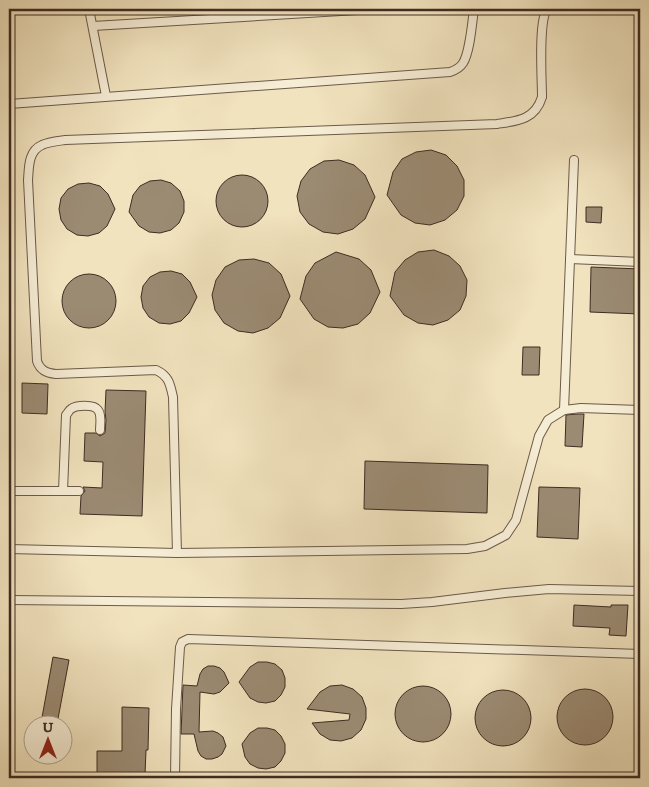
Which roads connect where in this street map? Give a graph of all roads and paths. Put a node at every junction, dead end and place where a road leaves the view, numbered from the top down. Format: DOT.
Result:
graph roads {
  1 [pos="89,9"];
  2 [pos="374,9"];
  3 [pos="474,9"];
  4 [pos="547,9"];
  5 [pos="93,26"];
  6 [pos="106,96"];
  7 [pos="9,104"];
  8 [pos="574,160"];
  9 [pos="570,259"];
  10 [pos="640,262"];
  11 [pos="564,410"];
  12 [pos="640,410"];
  13 [pos="100,430"];
  14 [pos="9,491"];
  15 [pos="63,491"];
  16 [pos="79,491"];
  17 [pos="9,549"];
  18 [pos="177,553"];
  19 [pos="640,591"];
  20 [pos="9,600"];
  21 [pos="640,654"];
  22 [pos="175,778"];
  1 -- 5 [label="lane"];
  2 -- 5 [label="lane"];
  3 -- 6 [label="lane"];
  4 -- 18 [label="lane"];
  5 -- 6 [label="lane"];
  6 -- 7 [label="lane"];
  8 -- 9 [label="lane"];
  9 -- 10 [label="lane"];
  9 -- 11 [label="lane"];
  11 -- 12 [label="lane"];
  11 -- 18 [label="lane"];
  13 -- 15 [label="lane"];
  14 -- 15 [label="lane"];
  15 -- 16 [label="lane"];
  17 -- 18 [label="lane"];
  19 -- 20 [label="lane"];
  21 -- 22 [label="lane"];
}
